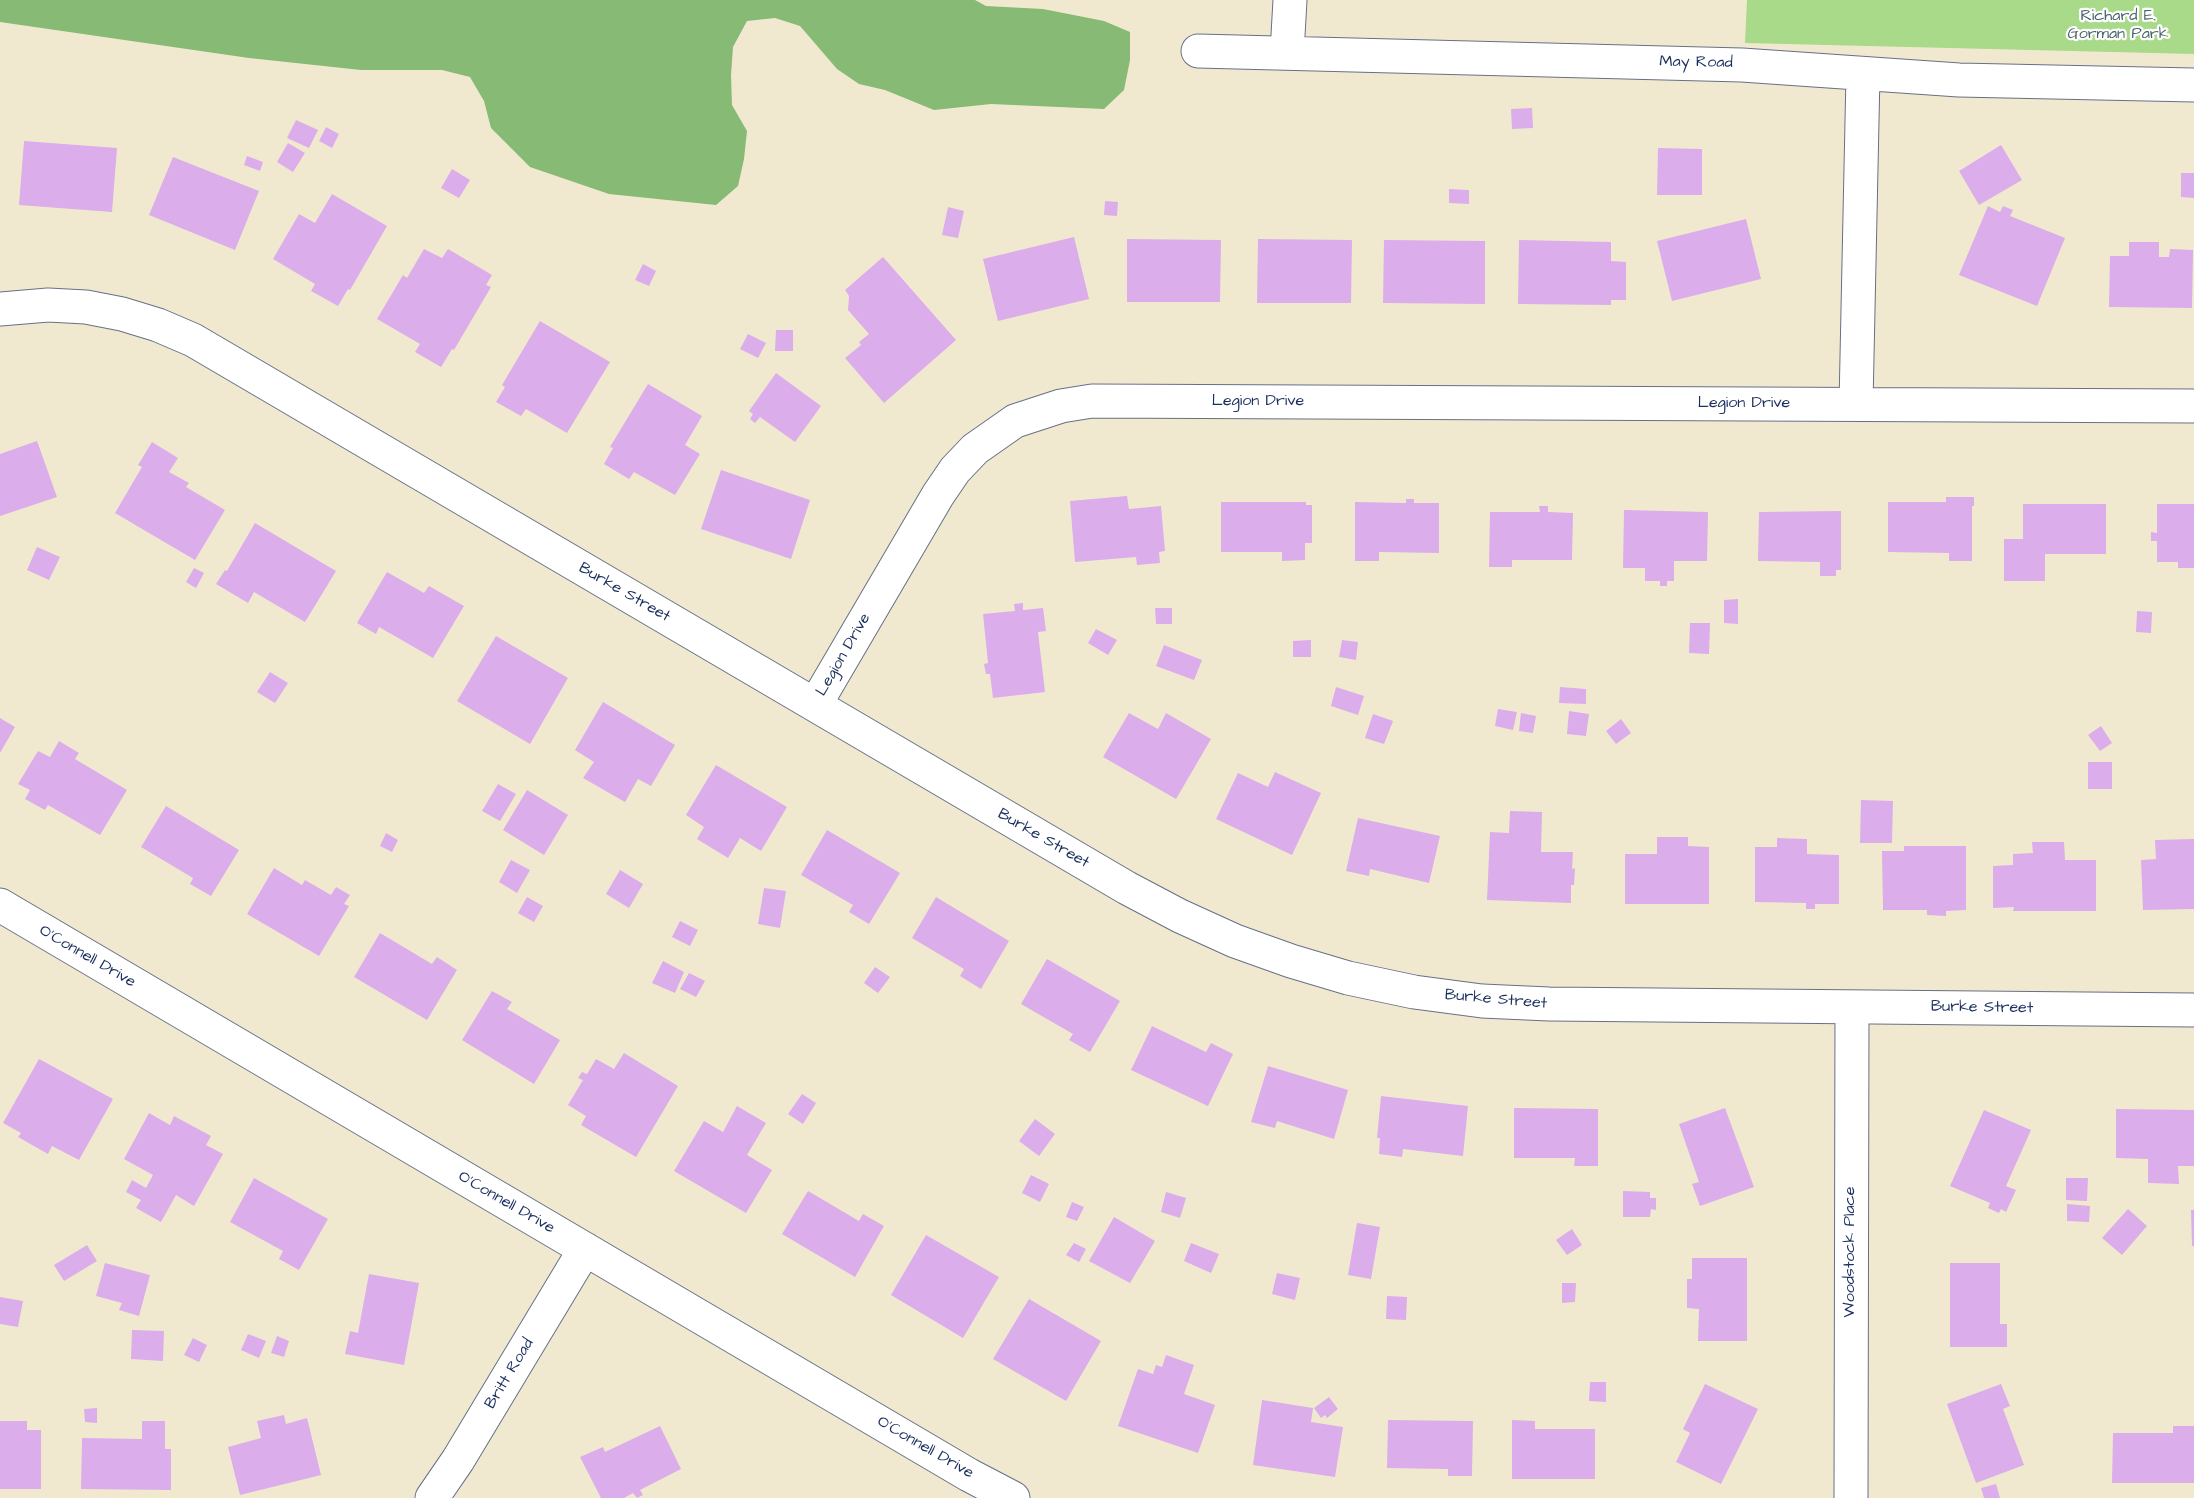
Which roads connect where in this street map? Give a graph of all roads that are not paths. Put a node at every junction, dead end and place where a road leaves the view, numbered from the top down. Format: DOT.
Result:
graph roads {
  1 [pos="1290,0"];
  2 [pos="1198,51"];
  3 [pos="1287,53"];
  4 [pos="1863,74"];
  5 [pos="2194,85"];
  6 [pos="0,309"];
  7 [pos="1856,404"];
  8 [pos="2194,406"];
  9 [pos="815,705"];
  10 [pos="0,906"];
  11 [pos="1852,1007"];
  12 [pos="2194,1010"];
  13 [pos="585,1249"];
  14 [pos="432,1498"];
  15 [pos="1014,1498"];
  16 [pos="1851,1498"];
  1 -- 3 [label="street"];
  2 -- 3 [label="street, May Road"];
  3 -- 4 [label="street, May Road"];
  4 -- 5 [label="street, May Road"];
  4 -- 7 [label="street"];
  6 -- 9 [label="street, Burke Street"];
  7 -- 8 [label="street, Legion Drive"];
  7 -- 9 [label="street, Legion Drive"];
  9 -- 11 [label="street, Burke Street"];
  10 -- 13 [label="street, O'Connell Drive"];
  11 -- 12 [label="street, Burke Street"];
  11 -- 16 [label="street, Woodstock Place"];
  13 -- 14 [label="street, Britt Road"];
  13 -- 15 [label="street, O'Connell Drive"];
}
